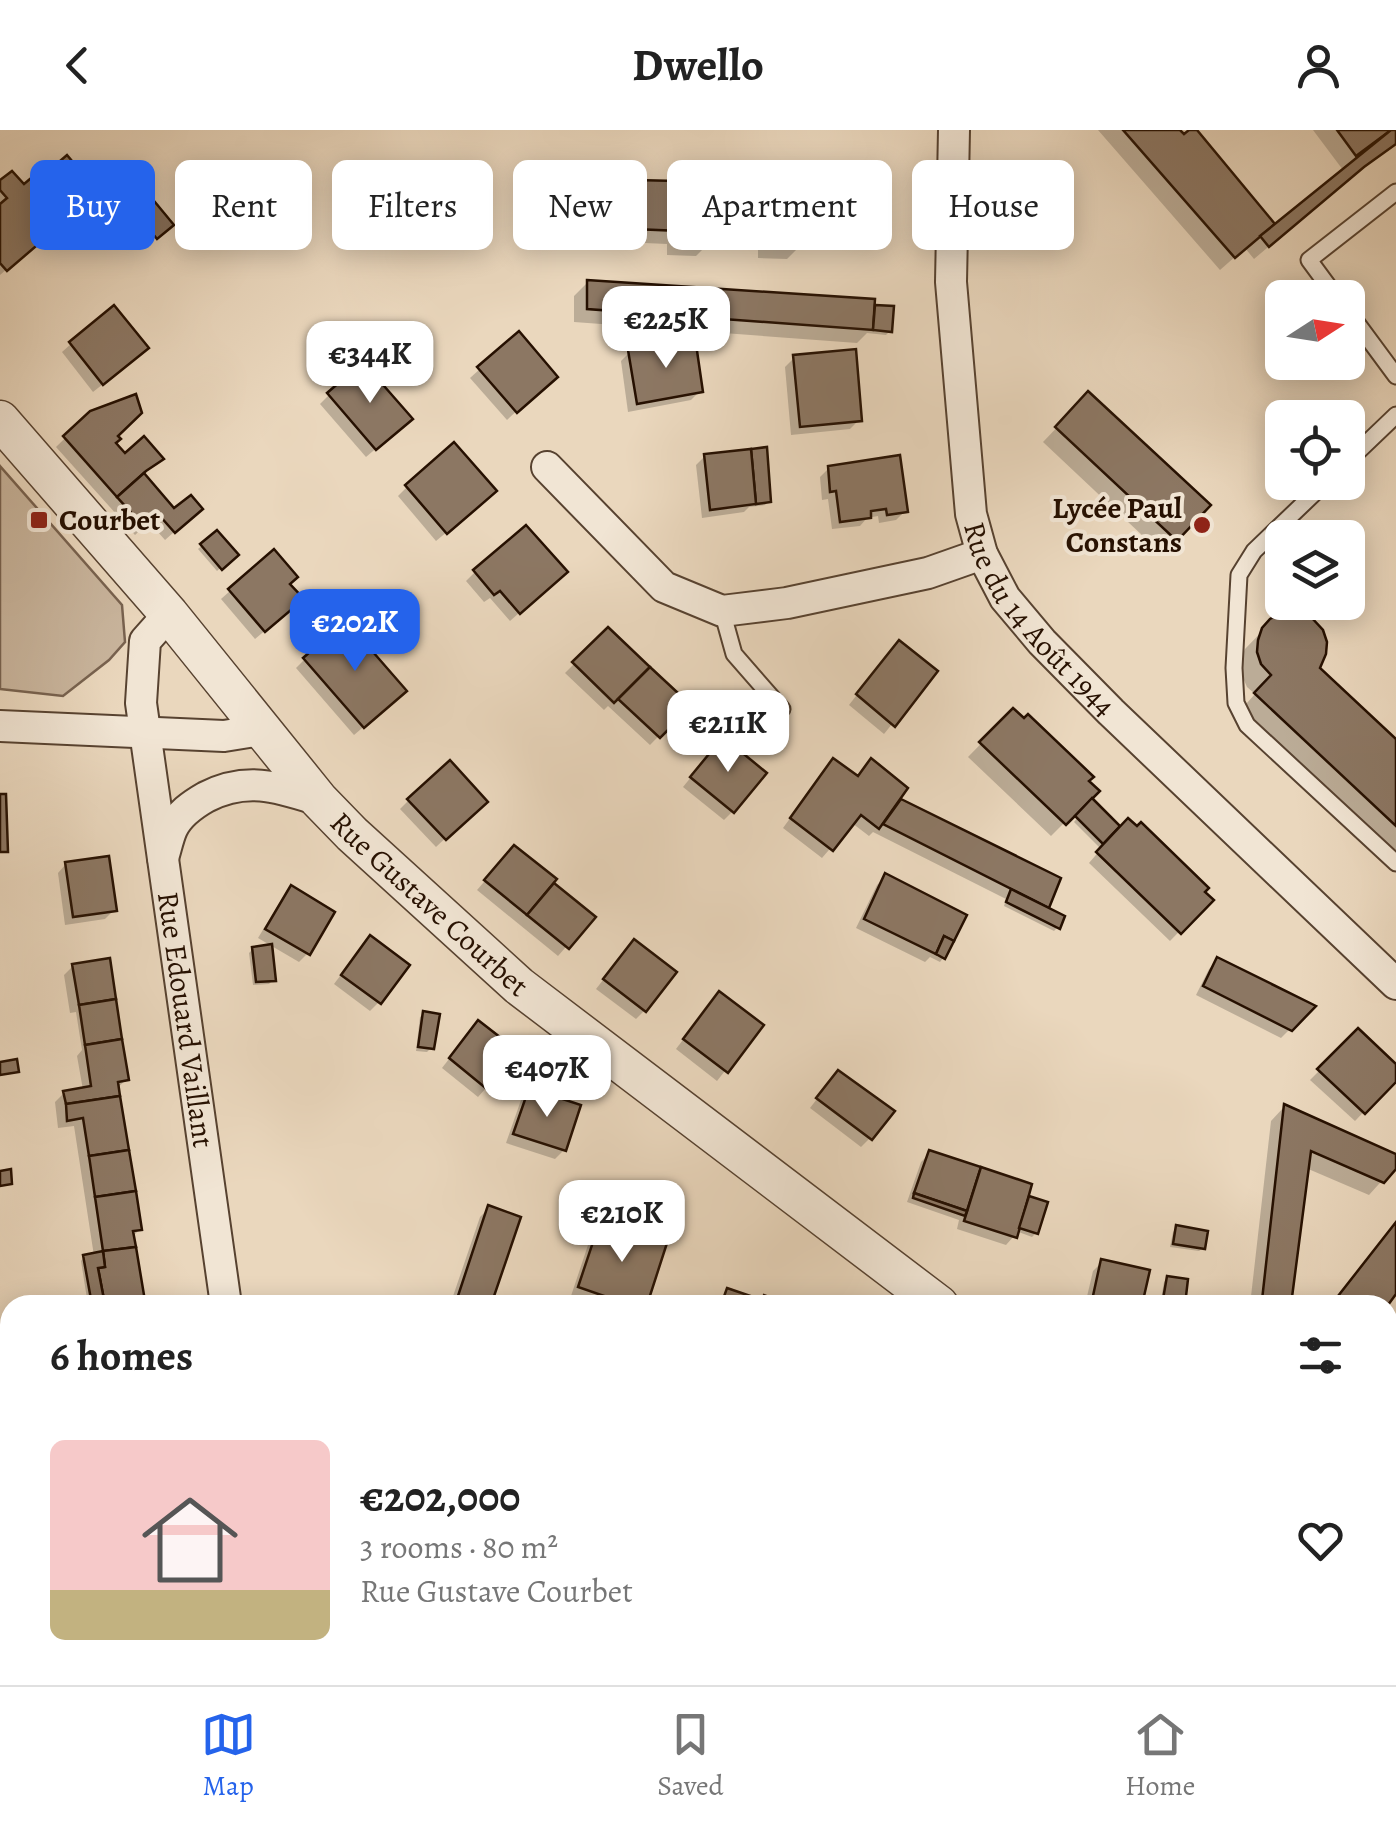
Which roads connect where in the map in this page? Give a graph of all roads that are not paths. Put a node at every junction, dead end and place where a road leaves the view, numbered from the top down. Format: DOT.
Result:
graph roads {
  1 [pos="954,130"];
  2 [pos="1396,192"];
  3 [pos="1324,280"];
  4 [pos="1365,334"];
  5 [pos="1396,376"];
  6 [pos="1396,415"];
  7 [pos="0,420"];
  8 [pos="1365,445"];
  9 [pos="547,467"];
  10 [pos="1307,500"];
  11 [pos="982,554"];
  12 [pos="722,611"];
  13 [pos="169,614"];
  14 [pos="782,709"];
  15 [pos="0,726"];
  16 [pos="262,730"];
  17 [pos="144,733"];
  18 [pos="319,800"];
  19 [pos="162,861"];
  20 [pos="1396,863"];
  21 [pos="1396,984"];
  22 [pos="225,1295"];
  23 [pos="926,1295"];
  1 -- 11 [label="street, Rue du 14 Août 1944"];
  2 -- 3 [label="lane"];
  4 -- 5 [label="lane"];
  6 -- 8 [label="lane"];
  7 -- 13 [label="street, Rue Gustave Courbet"];
  9 -- 12 [label="street"];
  10 -- 20 [label="lane"];
  11 -- 12 [label="street"];
  11 -- 21 [label="street, Rue du 14 Août 1944"];
  12 -- 14 [label="lane"];
  13 -- 16 [label="street, Rue Gustave Courbet"];
  13 -- 17 [label="street, Rue Edouard Vaillant"];
  15 -- 17 [label="street"];
  16 -- 17 [label="street"];
  16 -- 18 [label="street, Rue Gustave Courbet"];
  17 -- 19 [label="street, Rue Edouard Vaillant"];
  18 -- 19 [label="street"];
  18 -- 23 [label="street, Rue Gustave Courbet"];
  19 -- 22 [label="street, Rue Edouard Vaillant"];
}
